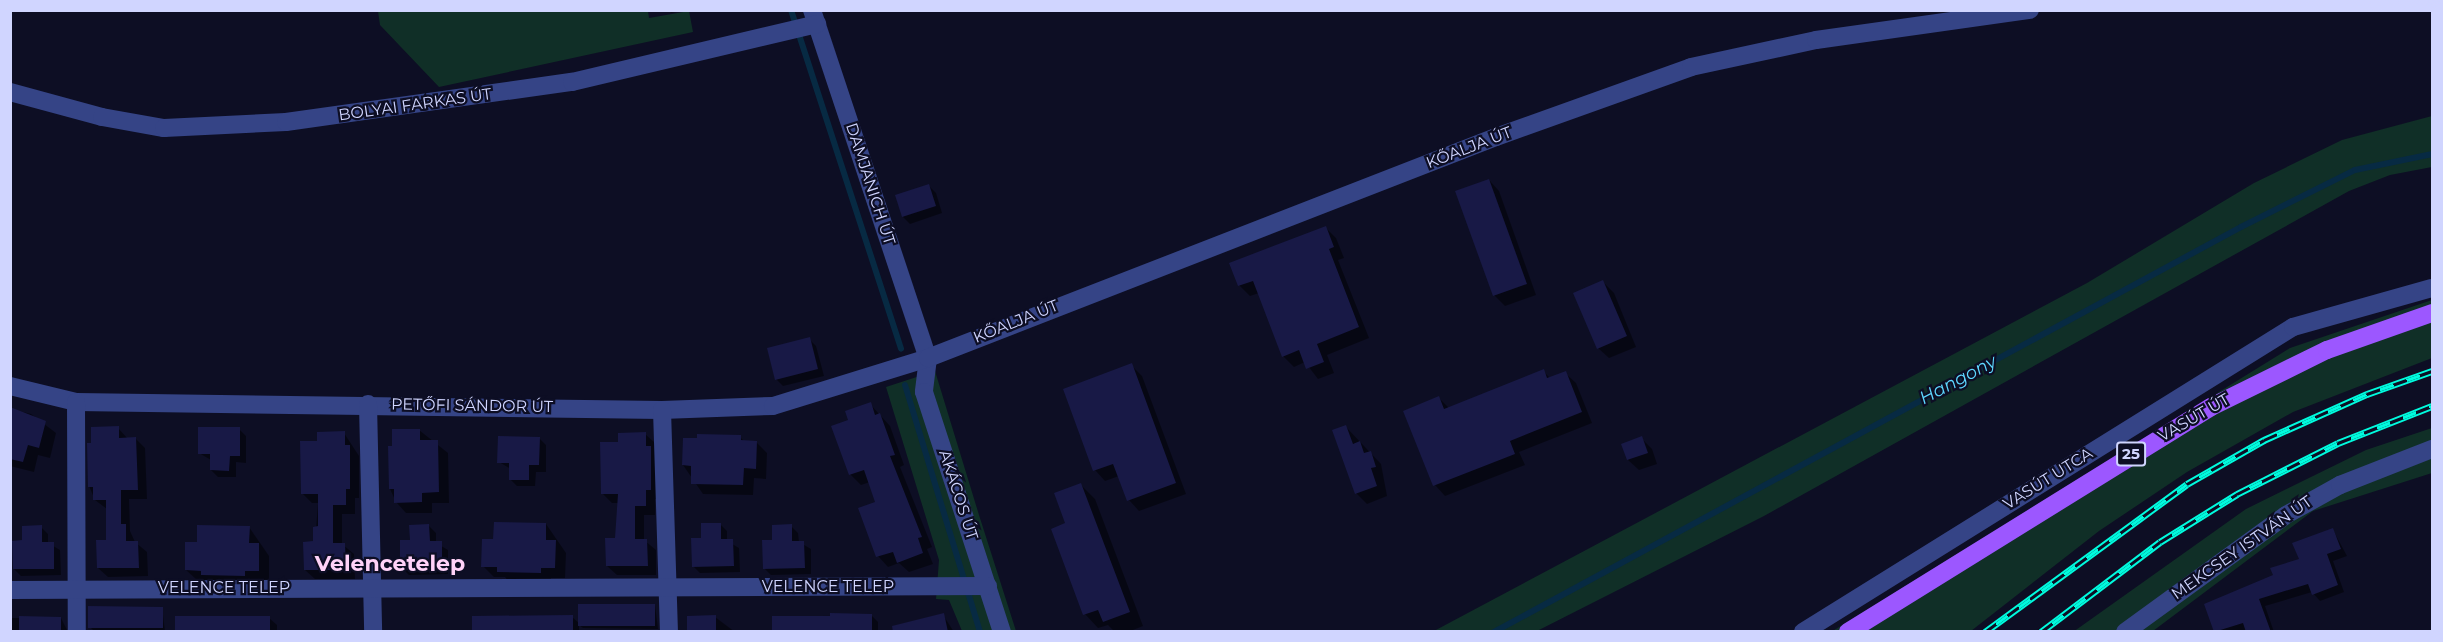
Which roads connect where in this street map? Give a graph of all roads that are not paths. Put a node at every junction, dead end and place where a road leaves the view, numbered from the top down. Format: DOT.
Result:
graph roads {
  1 [pos="2030,10"];
  2 [pos="811,20"];
  3 [pos="10,92"];
  4 [pos="2433,288"];
  5 [pos="2433,313"];
  6 [pos="928,358"];
  7 [pos="10,386"];
  8 [pos="76,402"];
  9 [pos="368,404"];
  10 [pos="662,410"];
  11 [pos="2433,449"];
  12 [pos="975,586"];
  13 [pos="372,587"];
  14 [pos="668,588"];
  15 [pos="76,589"];
  16 [pos="10,590"];
  17 [pos="77,632"];
  18 [pos="373,632"];
  19 [pos="669,632"];
  20 [pos="1002,632"];
  21 [pos="1803,632"];
  22 [pos="1848,632"];
  23 [pos="2125,632"];
  1 -- 6 [label="street, KŐALJA ÚT"];
  2 -- 3 [label="street, BOLYAI FARKAS ÚT"];
  2 -- 6 [label="street, DAMJANICH ÚT"];
  4 -- 21 [label="street, VASÚT UTCA"];
  5 -- 22 [label="main road, VASÚT ÚT / 25"];
  6 -- 10 [label="street, PETŐFI SÁNDOR ÚT"];
  6 -- 12 [label="street, AKÁCOS ÚT"];
  7 -- 8 [label="street, PETŐFI SÁNDOR ÚT"];
  8 -- 9 [label="street, PETŐFI SÁNDOR ÚT"];
  8 -- 15 [label="street"];
  9 -- 10 [label="street, PETŐFI SÁNDOR ÚT"];
  9 -- 13 [label="street"];
  10 -- 14 [label="street"];
  11 -- 23 [label="street, MEKCSEY ISTVÁN ÚT"];
  12 -- 14 [label="street, VELENCE TELEP"];
  12 -- 20 [label="street, AKÁCOS ÚT"];
  13 -- 14 [label="street, VELENCE TELEP"];
  13 -- 15 [label="street, VELENCE TELEP"];
  13 -- 18 [label="street"];
  14 -- 19 [label="street"];
  15 -- 16 [label="street, VELENCE TELEP"];
  15 -- 17 [label="street"];
}
